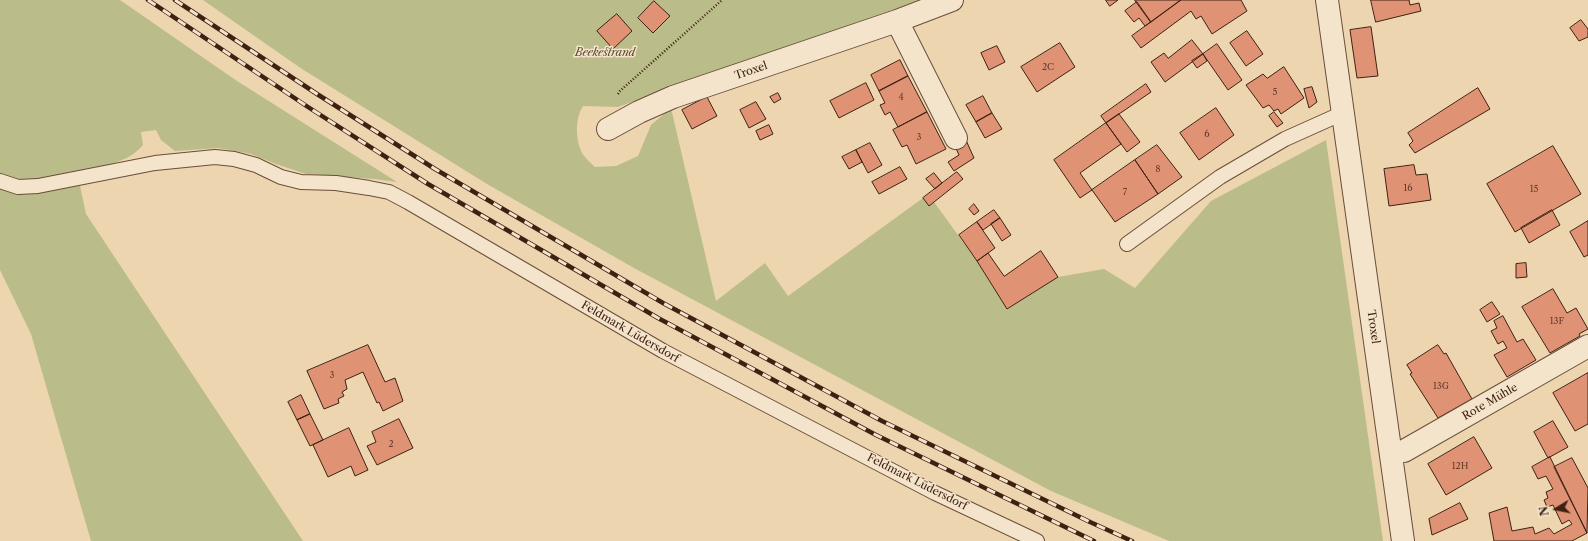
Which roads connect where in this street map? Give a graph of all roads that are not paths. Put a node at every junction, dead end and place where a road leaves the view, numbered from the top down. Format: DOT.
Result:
graph roads {
  1 [pos="952,0"];
  2 [pos="1327,0"];
  3 [pos="897,21"];
  4 [pos="1343,112"];
  5 [pos="608,129"];
  6 [pos="956,138"];
  7 [pos="0,182"];
  8 [pos="1128,244"];
  9 [pos="1588,346"];
  10 [pos="1391,453"];
  11 [pos="1037,541"];
  12 [pos="1402,541"];
  1 -- 3 [label="street, Troxel"];
  2 -- 4 [label="street, Troxel"];
  3 -- 5 [label="street, Troxel"];
  3 -- 6 [label="street"];
  4 -- 8 [label="lane"];
  4 -- 10 [label="street, Troxel"];
  7 -- 11 [label="lane, Feldmark Lüdersdorf"];
  9 -- 10 [label="street, Rote Mühle"];
  10 -- 12 [label="street, Troxel"];
}
